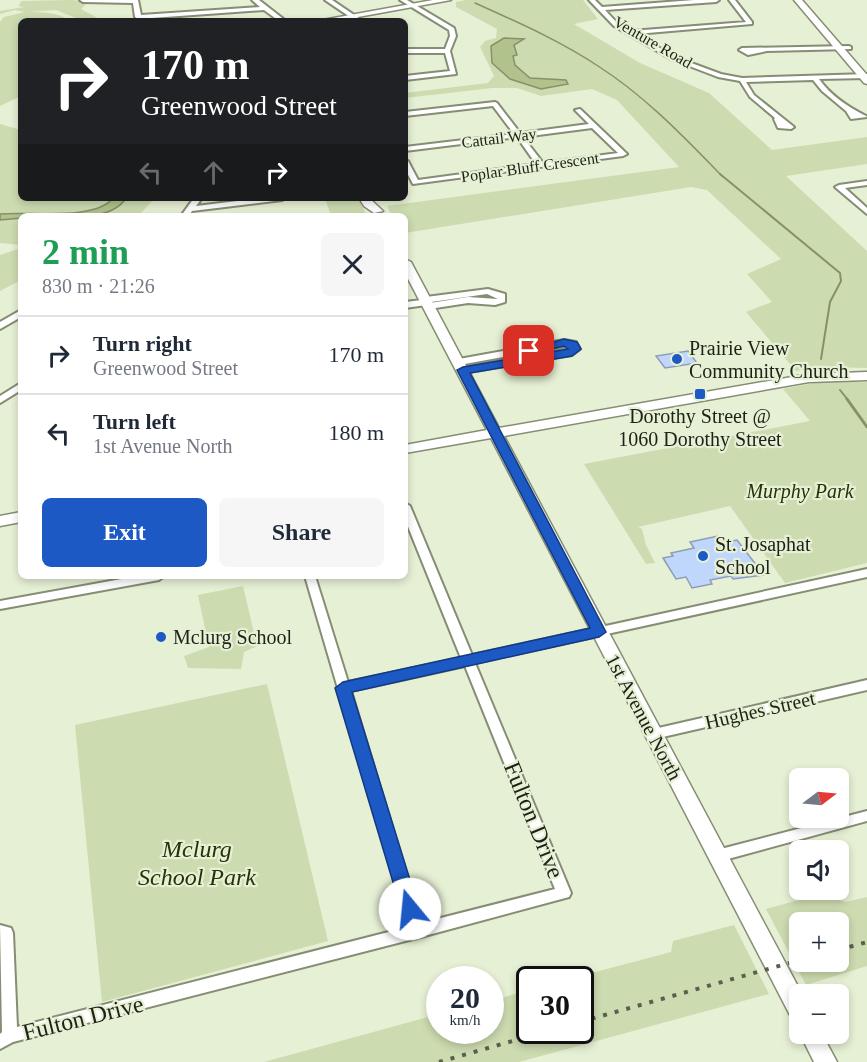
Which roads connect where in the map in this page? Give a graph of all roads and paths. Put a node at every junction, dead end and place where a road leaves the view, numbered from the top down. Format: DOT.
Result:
graph roads {
  1 [pos="83,0"];
  2 [pos="135,0"];
  3 [pos="255,0"];
  4 [pos="328,0"];
  5 [pos="403,0"];
  6 [pos="592,0"];
  7 [pos="716,0"];
  8 [pos="732,0"];
  9 [pos="798,0"];
  10 [pos="807,0"];
  11 [pos="442,1"];
  12 [pos="415,7"];
  13 [pos="265,8"];
  14 [pos="600,9"];
  15 [pos="209,13"];
  16 [pos="139,18"];
  17 [pos="151,18"];
  18 [pos="209,18"];
  19 [pos="279,18"];
  20 [pos="354,18"];
  21 [pos="366,18"];
  22 [pos="630,33"];
  23 [pos="838,48"];
  24 [pos="849,48"];
  25 [pos="408,51"];
  26 [pos="447,51"];
  27 [pos="764,51"];
  28 [pos="866,75"];
  29 [pos="408,78"];
  30 [pos="815,78"];
  31 [pos="742,80"];
  32 [pos="578,110"];
  33 [pos="849,110"];
  34 [pos="408,114"];
  35 [pos="777,118"];
  36 [pos="592,126"];
  37 [pos="518,135"];
  38 [pos="408,149"];
  39 [pos="541,165"];
  40 [pos="408,168"];
  41 [pos="867,183"];
  42 [pos="263,201"];
  43 [pos="366,201"];
  44 [pos="867,212"];
  45 [pos="188,213"];
  46 [pos="379,213"];
  47 [pos="408,267"];
  48 [pos="428,303"];
  49 [pos="408,306"];
  50 [pos="18,315"];
  51 [pos="0,326"];
  52 [pos="461,366"];
  53 [pos="867,376"];
  54 [pos="18,388"];
  55 [pos="0,400"];
  56 [pos="494,434"];
  57 [pos="408,448"];
  58 [pos="408,513"];
  59 [pos="18,518"];
  60 [pos="0,521"];
  61 [pos="867,573"];
  62 [pos="143,579"];
  63 [pos="311,579"];
  64 [pos="0,605"];
  65 [pos="599,632"];
  66 [pos="469,660"];
  67 [pos="867,685"];
  68 [pos="343,688"];
  69 [pos="654,734"];
  70 [pos="867,816"];
  71 [pos="717,856"];
  72 [pos="0,931"];
  73 [pos="417,932"];
  74 [pos="789,991"];
  75 [pos="5,1039"];
  76 [pos="816,1044"];
  77 [pos="826,1062"];
  1 -- 2 [label="street"];
  2 -- 16 [label="street"];
  3 -- 13 [label="street"];
  4 -- 20 [label="street"];
  5 -- 12 [label="street"];
  6 -- 14 [label="street, Venture Road"];
  7 -- 14 [label="street"];
  8 -- 22 [label="street"];
  9 -- 23 [label="street"];
  10 -- 24 [label="street"];
  11 -- 12 [label="street"];
  12 -- 21 [label="street"];
  12 -- 26 [label="street"];
  13 -- 15 [label="street"];
  13 -- 19 [label="street"];
  14 -- 22 [label="street, Venture Road"];
  15 -- 17 [label="street"];
  15 -- 18 [label="street"];
  22 -- 31 [label="street, Venture Road"];
  23 -- 24 [label="street"];
  23 -- 27 [label="street"];
  23 -- 28 [label="street"];
  24 -- 28 [label="street"];
  25 -- 26 [label="street"];
  26 -- 29 [label="street"];
  28 -- 30 [label="street, Venture Road"];
  30 -- 31 [label="street, Venture Road"];
  30 -- 33 [label="street"];
  31 -- 35 [label="street"];
  32 -- 36 [label="street"];
  34 -- 37 [label="street"];
  36 -- 37 [label="street, Cattail Way"];
  36 -- 39 [label="street, Poplar Bluff Crescent"];
  37 -- 38 [label="street, Cattail Way"];
  37 -- 39 [label="street"];
  39 -- 40 [label="street, Poplar Bluff Crescent"];
  41 -- 44 [label="street"];
  42 -- 45 [label="street"];
  43 -- 46 [label="street"];
  47 -- 48 [label="street, 1st Avenue North"];
  48 -- 48 [label="street"];
  48 -- 49 [label="street"];
  48 -- 52 [label="street, 1st Avenue North"];
  50 -- 51 [label="street"];
  52 -- 52 [label="street"];
  52 -- 56 [label="street, 1st Avenue North"];
  53 -- 56 [label="street"];
  54 -- 55 [label="street"];
  56 -- 57 [label="street"];
  56 -- 65 [label="street, 1st Avenue North"];
  58 -- 66 [label="street, Fulton Drive"];
  59 -- 60 [label="street"];
  61 -- 65 [label="street"];
  62 -- 64 [label="street"];
  63 -- 68 [label="street"];
  65 -- 66 [label="street"];
  65 -- 69 [label="street, 1st Avenue North"];
  66 -- 68 [label="street"];
  66 -- 73 [label="street, Fulton Drive"];
  67 -- 69 [label="street, Hughes Street"];
  68 -- 73 [label="street"];
  69 -- 71 [label="street, 1st Avenue North"];
  70 -- 71 [label="street"];
  71 -- 74 [label="street, 1st Avenue North"];
  72 -- 75 [label="street"];
  73 -- 75 [label="street, Fulton Drive"];
  76 -- 77 [label="street"];
}
